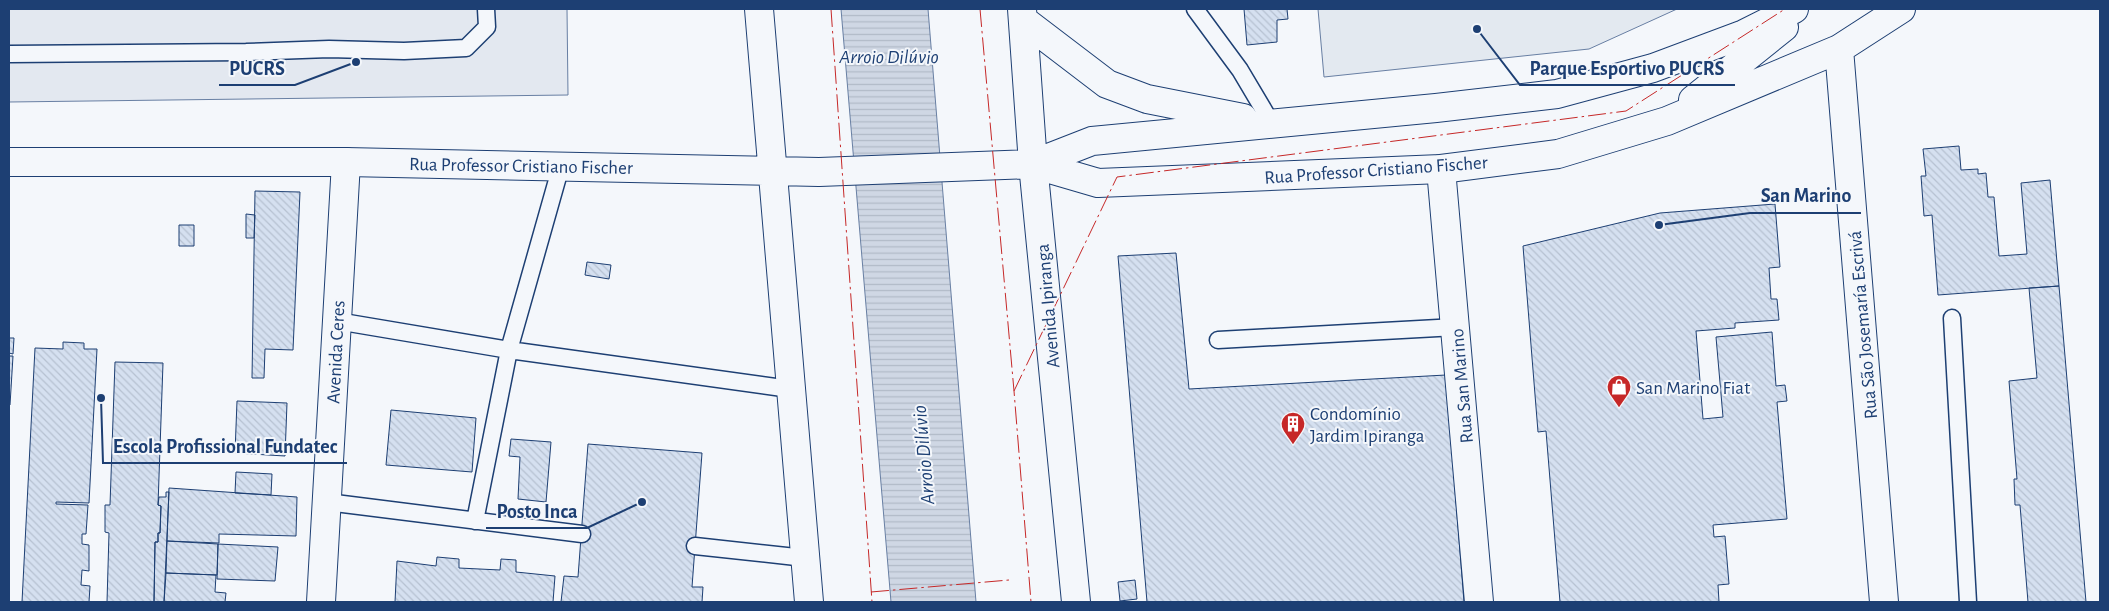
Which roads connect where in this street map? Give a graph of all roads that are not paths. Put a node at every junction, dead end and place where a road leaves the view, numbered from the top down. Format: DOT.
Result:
graph roads {
  1 [pos="486,9"];
  2 [pos="759,9"];
  3 [pos="1195,9"];
  4 [pos="1794,9"];
  5 [pos="1807,9"];
  6 [pos="1901,9"];
  7 [pos="1022,15"];
  8 [pos="1839,48"];
  9 [pos="9,54"];
  10 [pos="1667,121"];
  11 [pos="1272,124"];
  12 [pos="9,162"];
  13 [pos="346,162"];
  14 [pos="1033,164"];
  15 [pos="561,166"];
  16 [pos="1441,169"];
  17 [pos="772,172"];
  18 [pos="1952,318"];
  19 [pos="337,321"];
  20 [pos="1456,327"];
  21 [pos="1218,340"];
  22 [pos="509,350"];
  23 [pos="790,389"];
  24 [pos="327,502"];
  25 [pos="475,521"];
  26 [pos="582,534"];
  27 [pos="695,546"];
  28 [pos="805,558"];
  29 [pos="321,602"];
  30 [pos="809,602"];
  31 [pos="1076,602"];
  32 [pos="1479,602"];
  33 [pos="1884,602"];
  34 [pos="1968,602"];
  1 -- 9 [label="lane"];
  2 -- 17 [label="main road"];
  3 -- 11 [label="lane"];
  4 -- 11 [label="main road, Rua Professor Cristiano Fischer"];
  5 -- 10 [label="main road"];
  6 -- 8 [label="main road, Rua Professor Cristiano Fischer"];
  7 -- 11 [label="main road"];
  7 -- 14 [label="main road, Avenida Ipiranga"];
  8 -- 10 [label="main road, Rua Professor Cristiano Fischer"];
  8 -- 33 [label="main road, Rua São Josemaría Escrivá"];
  10 -- 16 [label="main road, Rua Professor Cristiano Fischer"];
  11 -- 14 [label="main road, Rua Professor Cristiano Fischer"];
  12 -- 13 [label="main road, Rua Professor Cristiano Fischer"];
  13 -- 15 [label="main road, Rua Professor Cristiano Fischer"];
  13 -- 19 [label="main road, Avenida Ceres"];
  14 -- 16 [label="main road, Rua Professor Cristiano Fischer"];
  14 -- 17 [label="main road, Rua Professor Cristiano Fischer"];
  14 -- 31 [label="main road, Avenida Ipiranga"];
  15 -- 17 [label="main road, Rua Professor Cristiano Fischer"];
  15 -- 22 [label="lane"];
  16 -- 20 [label="main road, Rua San Marino"];
  17 -- 23 [label="main road"];
  18 -- 34 [label="lane"];
  19 -- 22 [label="lane"];
  19 -- 24 [label="main road, Avenida Ceres"];
  20 -- 21 [label="lane"];
  20 -- 32 [label="main road, Rua San Marino"];
  22 -- 23 [label="lane"];
  22 -- 25 [label="lane"];
  23 -- 28 [label="main road"];
  24 -- 25 [label="lane"];
  24 -- 29 [label="main road, Avenida Ceres"];
  25 -- 26 [label="lane"];
  27 -- 28 [label="lane"];
  28 -- 30 [label="main road"];
}
